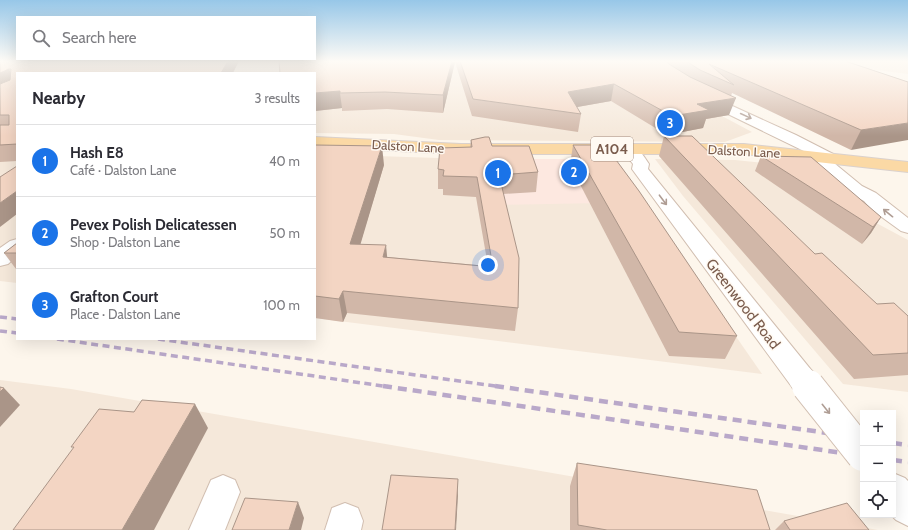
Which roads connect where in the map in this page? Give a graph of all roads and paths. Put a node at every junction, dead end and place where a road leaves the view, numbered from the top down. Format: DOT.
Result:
graph roads {
  1 [pos="693,91"];
  2 [pos="316,142"];
  3 [pos="630,150"];
  4 [pos="823,158"];
  5 [pos="908,167"];
  6 [pos="908,227"];
  7 [pos="16,246"];
  8 [pos="0,259"];
  9 [pos="860,451"];
  10 [pos="223,492"];
  11 [pos="896,494"];
  12 [pos="908,508"];
  13 [pos="207,530"];
  1 -- 4 [label="street, one-way"];
  2 -- 3 [label="main road, Dalston Lane / A104"];
  3 -- 4 [label="main road, Dalston Lane / A104"];
  3 -- 9 [label="street, Greenwood Road, one-way, bridge"];
  4 -- 5 [label="main road, Dalston Lane / A104"];
  6 -- 4 [label="street, one-way"];
  7 -- 8 [label="street"];
  10 -- 13 [label="street"];
  11 -- 12 [label="street"];
}
